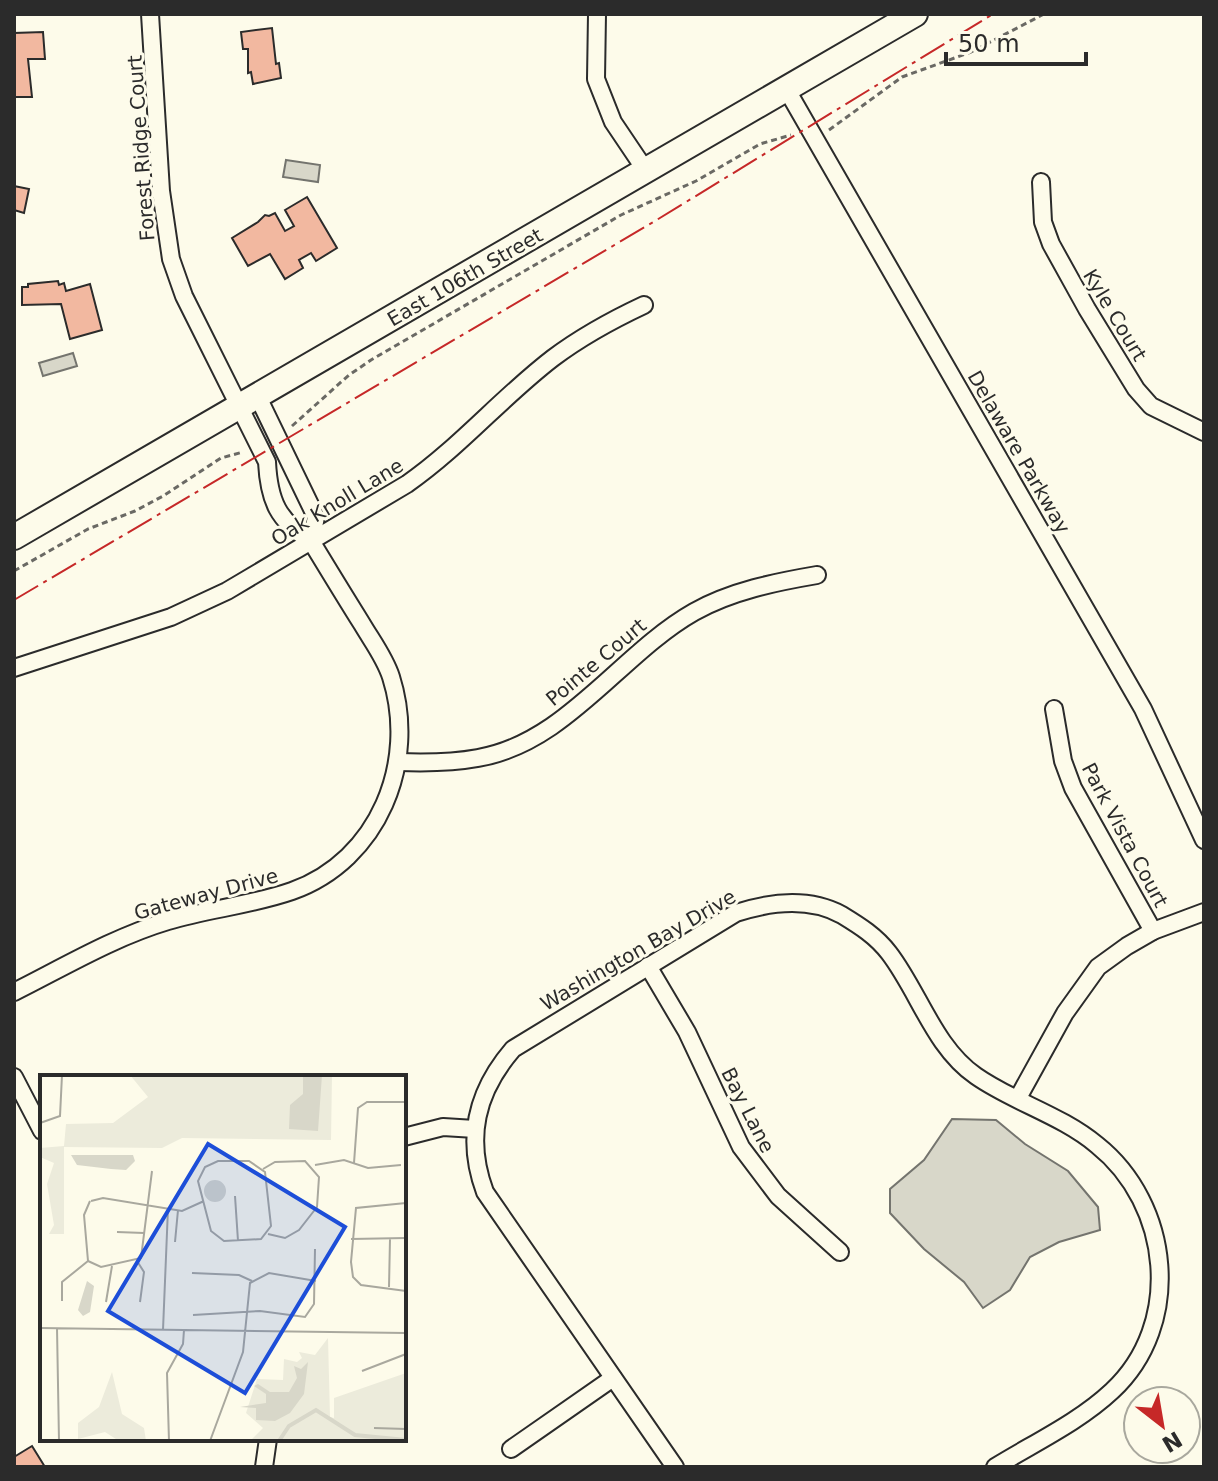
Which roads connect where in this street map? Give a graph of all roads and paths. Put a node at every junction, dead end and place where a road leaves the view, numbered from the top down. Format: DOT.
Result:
graph roads {
  1 [pos="150,14"];
  2 [pos="597,14"];
  3 [pos="915,14"];
  4 [pos="1044,14"];
  5 [pos="787,90"];
  6 [pos="829,130"];
  7 [pos="796,134"];
  8 [pos="646,171"];
  9 [pos="1041,182"];
  10 [pos="644,305"];
  11 [pos="249,402"];
  12 [pos="1204,432"];
  13 [pos="275,434"];
  14 [pos="259,445"];
  15 [pos="14,537"];
  16 [pos="311,541"];
  17 [pos="14,571"];
  18 [pos="817,575"];
  19 [pos="14,668"];
  20 [pos="1054,709"];
  21 [pos="398,762"];
  22 [pos="1204,840"];
  23 [pos="1204,912"];
  24 [pos="1153,931"];
  25 [pos="648,966"];
  26 [pos="14,992"];
  27 [pos="14,1077"];
  28 [pos="1018,1098"];
  29 [pos="40,1127"];
  30 [pos="475,1129"];
  31 [pos="406,1136"];
  32 [pos="840,1252"];
  33 [pos="613,1378"];
  34 [pos="268,1441"];
  35 [pos="511,1449"];
  36 [pos="264,1467"];
  37 [pos="675,1467"];
  38 [pos="995,1467"];
  1 -- 11 [label="street, Forest Ridge Court"];
  2 -- 8 [label="street"];
  3 -- 5 [label="main road, East 106th Street"];
  4 -- 6 [label="path"];
  5 -- 8 [label="main road, East 106th Street"];
  5 -- 22 [label="street, Delaware Parkway"];
  7 -- 13 [label="path"];
  8 -- 11 [label="main road, East 106th Street"];
  9 -- 12 [label="street, Kyle Court"];
  10 -- 16 [label="street, Oak Knoll Lane"];
  11 -- 13 [label="street, Gateway Drive"];
  11 -- 14 [label="street, Gateway Drive"];
  11 -- 15 [label="main road, East 106th Street"];
  13 -- 16 [label="street, Gateway Drive"];
  14 -- 16 [label="street, Gateway Drive"];
  14 -- 17 [label="path"];
  16 -- 19 [label="street, Oak Knoll Lane"];
  16 -- 21 [label="street, Gateway Drive"];
  18 -- 21 [label="street, Pointe Court"];
  20 -- 24 [label="street, Park Vista Court"];
  21 -- 26 [label="street, Gateway Drive"];
  23 -- 24 [label="street"];
  24 -- 28 [label="street"];
  25 -- 28 [label="street, Washington Bay Drive"];
  25 -- 30 [label="street, Washington Bay Drive"];
  25 -- 32 [label="street, Bay Lane"];
  27 -- 29 [label="street"];
  28 -- 38 [label="street, Washington Bay Drive"];
  30 -- 31 [label="street"];
  30 -- 33 [label="street, Washington Bay Drive"];
  33 -- 35 [label="street"];
  33 -- 37 [label="street, Washington Bay Drive"];
  34 -- 36 [label="street"];
}
